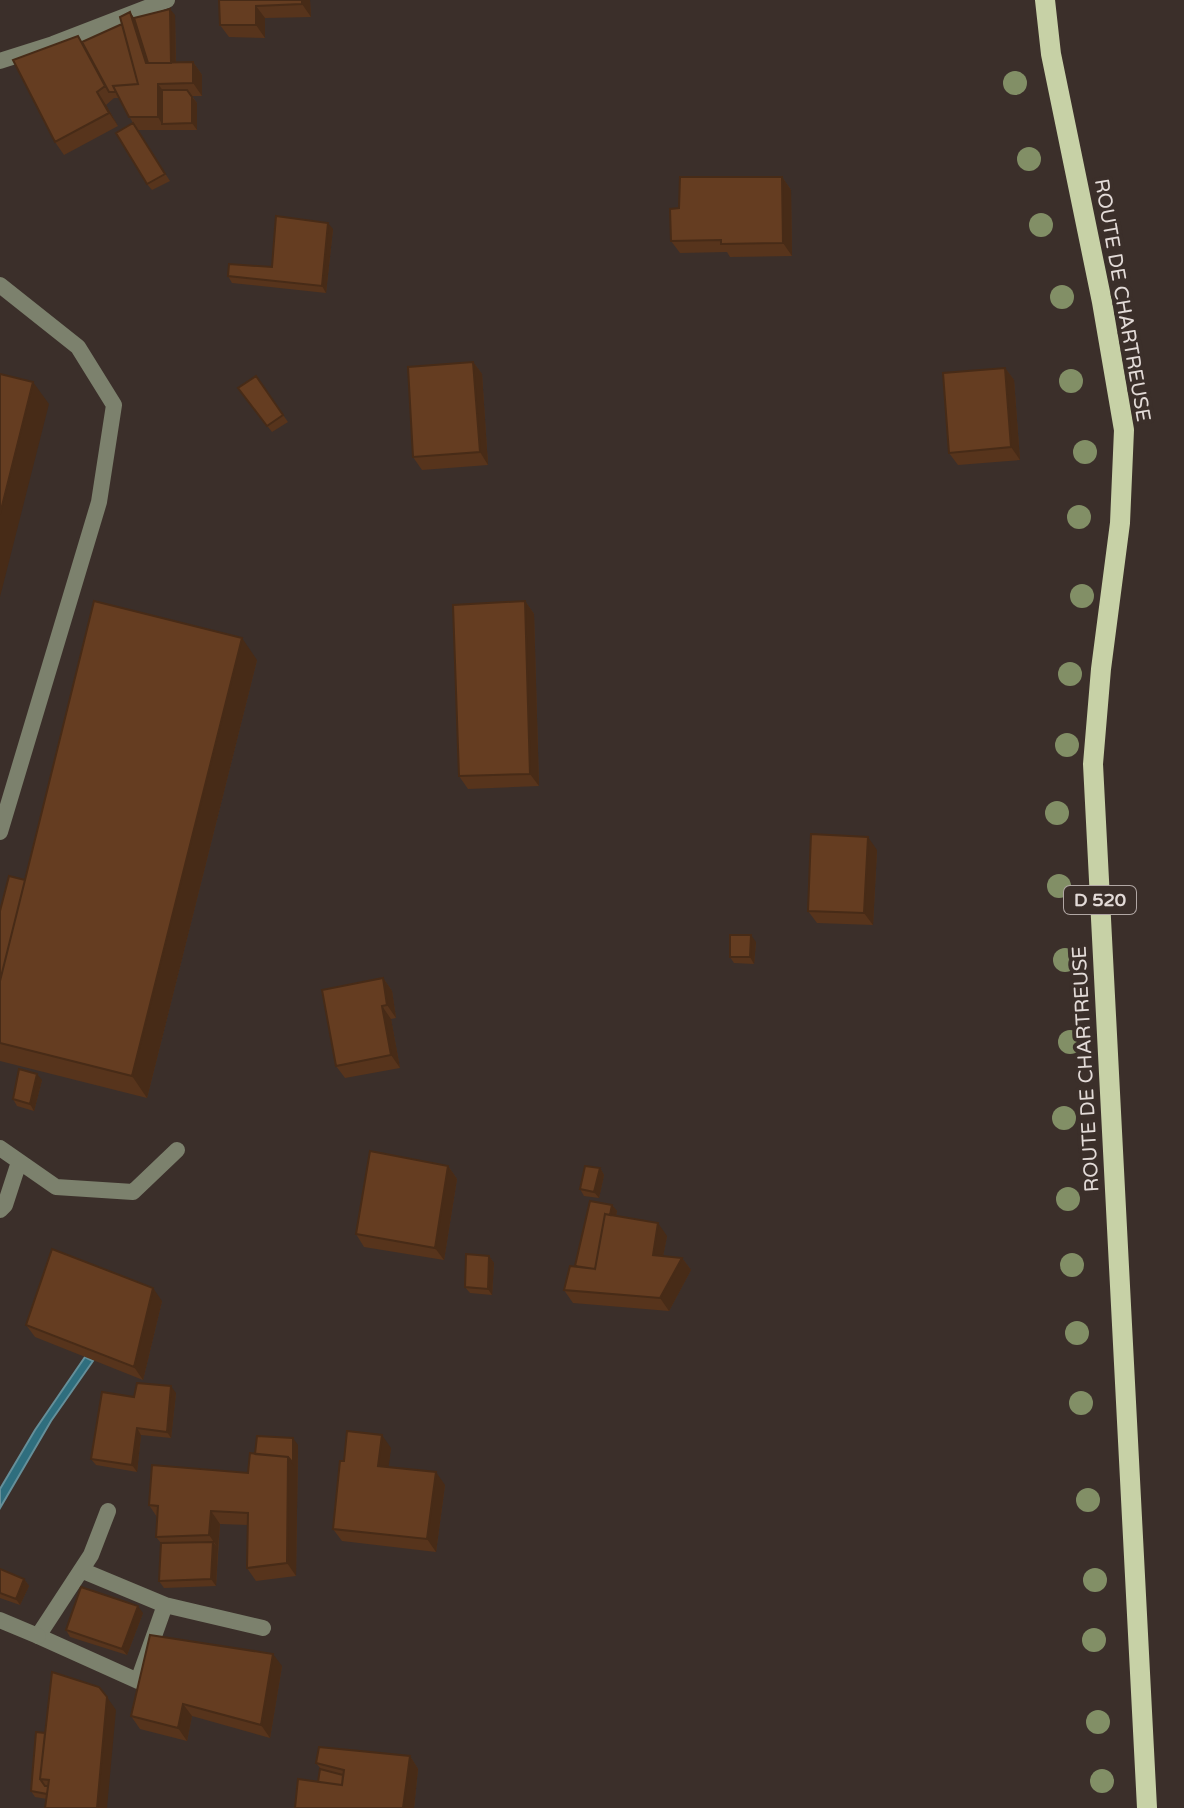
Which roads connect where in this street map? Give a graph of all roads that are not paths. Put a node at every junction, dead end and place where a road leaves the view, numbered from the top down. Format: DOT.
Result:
graph roads {
  1 [pos="167,0"];
  2 [pos="1045,0"];
  3 [pos="0,61"];
  4 [pos="0,285"];
  5 [pos="0,832"];
  6 [pos="0,1148"];
  7 [pos="177,1150"];
  8 [pos="19,1162"];
  9 [pos="0,1210"];
  10 [pos="108,1511"];
  11 [pos="81,1570"];
  12 [pos="165,1605"];
  13 [pos="0,1620"];
  14 [pos="263,1628"];
  15 [pos="38,1636"];
  16 [pos="1147,1808"];
  1 -- 3 [label="street"];
  2 -- 16 [label="main road, ROUTE DE CHARTREUSE / D 520"];
  4 -- 5 [label="street"];
  6 -- 8 [label="street"];
  7 -- 8 [label="street"];
  8 -- 9 [label="street"];
  10 -- 11 [label="street"];
  11 -- 12 [label="street"];
  11 -- 15 [label="street"];
  12 -- 14 [label="street"];
  12 -- 15 [label="street"];
  13 -- 15 [label="street"];
}
